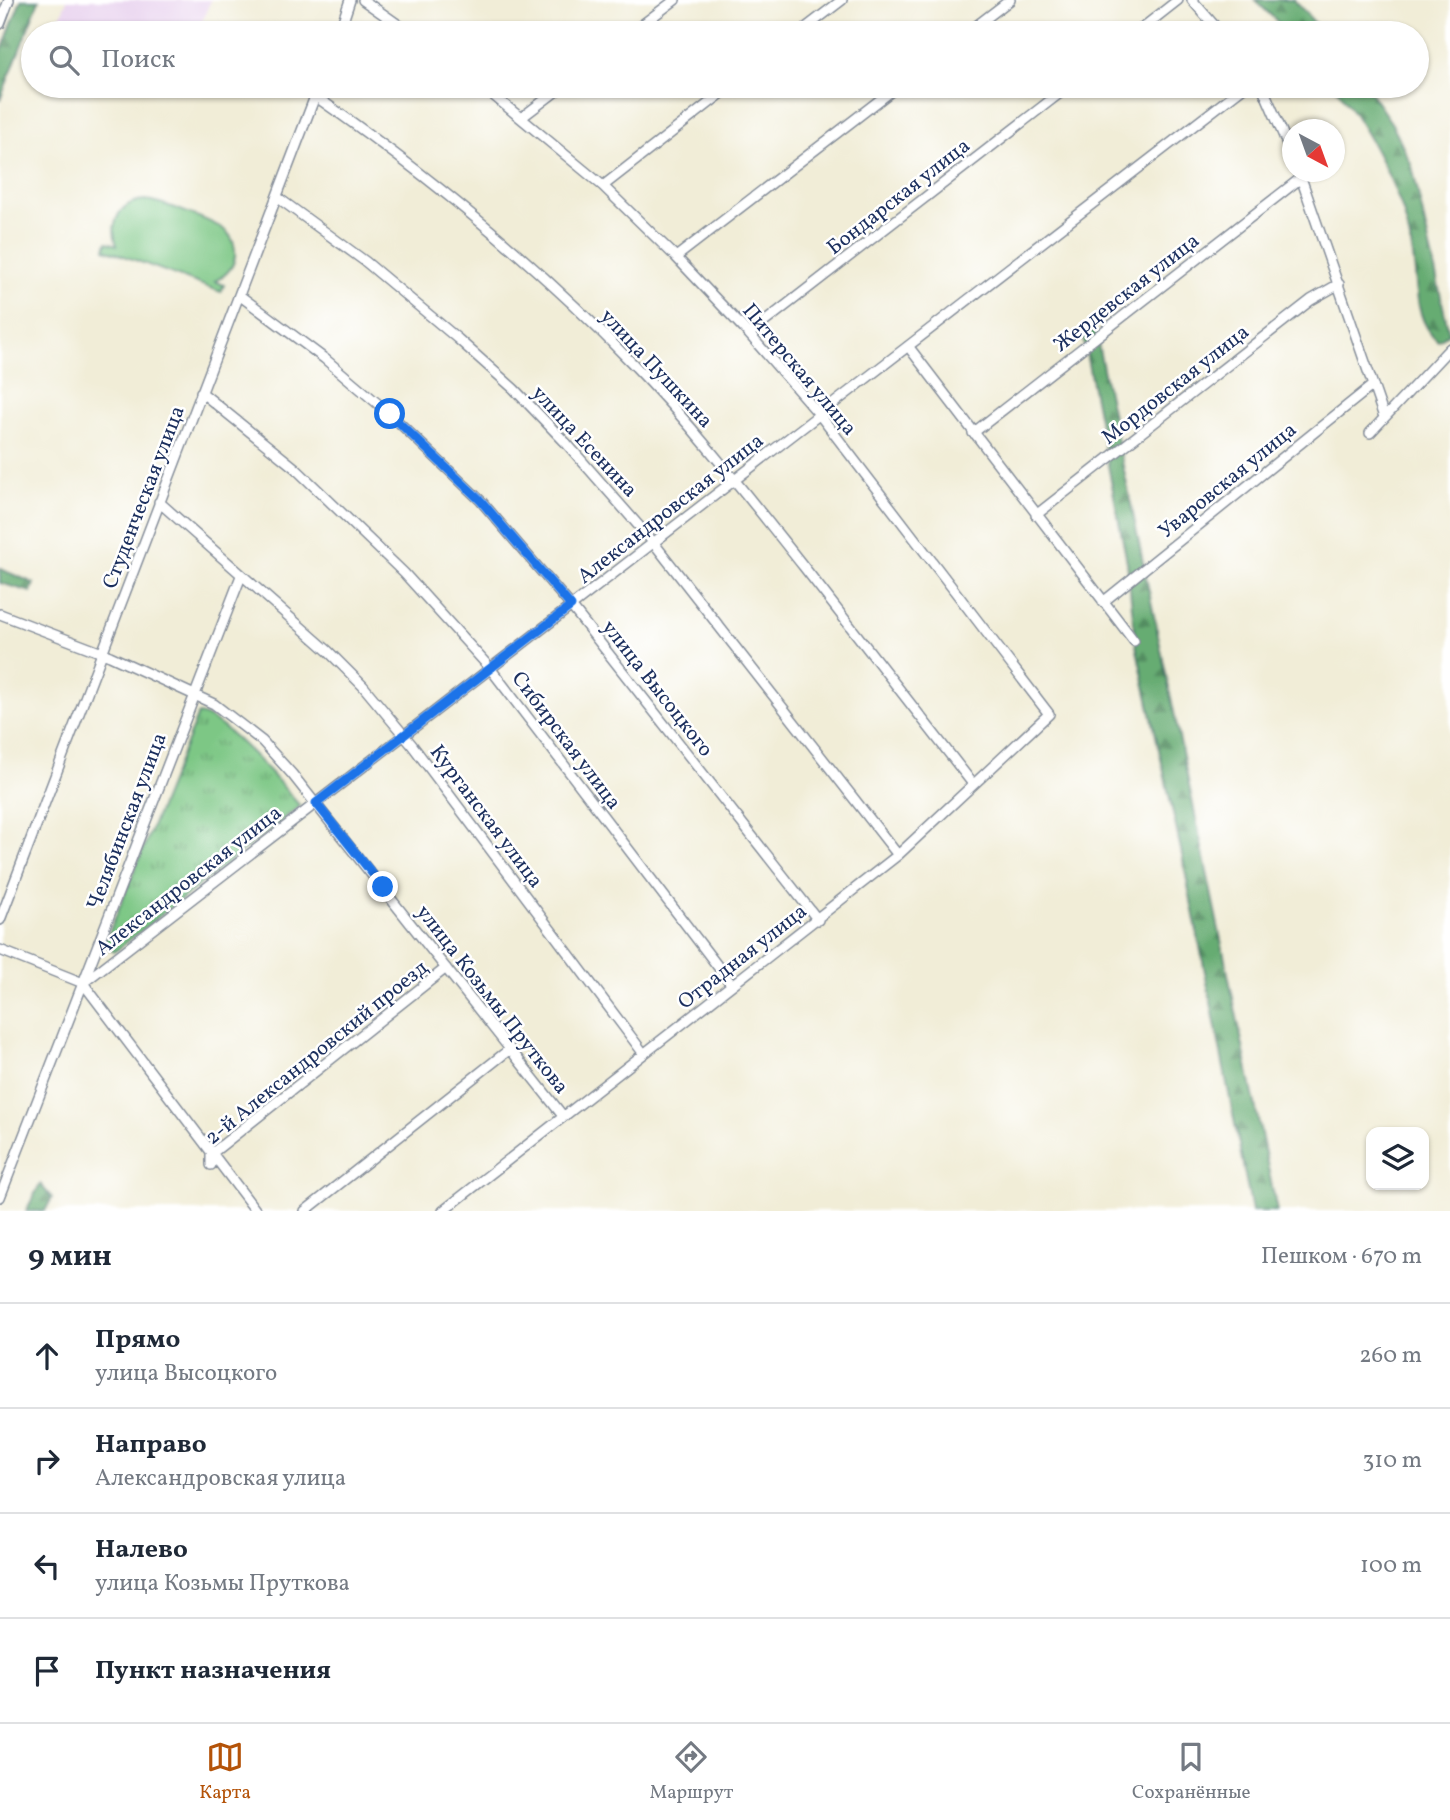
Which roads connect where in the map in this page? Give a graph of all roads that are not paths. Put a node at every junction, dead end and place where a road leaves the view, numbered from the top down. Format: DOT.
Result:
graph roads {
  1 [pos="9,0"];
  2 [pos="350,0"];
  3 [pos="363,0"];
  4 [pos="675,0"];
  5 [pos="842,0"];
  6 [pos="1010,0"];
  7 [pos="1178,0"];
  8 [pos="1192,0"];
  9 [pos="343,21"];
  10 [pos="393,21"];
  11 [pos="647,21"];
  12 [pos="815,21"];
  13 [pos="983,21"];
  14 [pos="1151,21"];
  15 [pos="1210,21"];
  16 [pos="0,24"];
  17 [pos="314,98"];
  18 [pos="318,98"];
  19 [pos="497,98"];
  20 [pos="547,98"];
  21 [pos="716,98"];
  22 [pos="882,98"];
  23 [pos="1054,98"];
  24 [pos="1229,98"];
  25 [pos="1267,98"];
  26 [pos="521,117"];
  27 [pos="1282,131"];
  28 [pos="1291,182"];
  29 [pos="1303,182"];
  30 [pos="603,186"];
  31 [pos="276,197"];
  32 [pos="676,257"];
  33 [pos="1339,284"];
  34 [pos="239,295"];
  35 [pos="749,334"];
  36 [pos="908,346"];
  37 [pos="1450,348"];
  38 [pos="1373,385"];
  39 [pos="201,393"];
  40 [pos="819,414"];
  41 [pos="1384,417"];
  42 [pos="973,433"];
  43 [pos="1370,433"];
  44 [pos="735,479"];
  45 [pos="159,502"];
  46 [pos="1035,515"];
  47 [pos="653,542"];
  48 [pos="241,576"];
  49 [pos="1103,602"];
  50 [pos="571,606"];
  51 [pos="0,614"];
  52 [pos="1133,641"];
  53 [pos="102,653"];
  54 [pos="490,668"];
  55 [pos="194,694"];
  56 [pos="1049,714"];
  57 [pos="404,735"];
  58 [pos="973,783"];
  59 [pos="316,803"];
  60 [pos="898,855"];
  61 [pos="0,920"];
  62 [pos="818,920"];
  63 [pos="0,950"];
  64 [pos="446,968"];
  65 [pos="83,983"];
  66 [pos="732,985"];
  67 [pos="510,1049"];
  68 [pos="644,1054"];
  69 [pos="563,1116"];
  70 [pos="211,1160"];
  71 [pos="0,1197"];
  72 [pos="256,1211"];
  73 [pos="305,1211"];
  74 [pos="443,1211"];
  1 -- 16 [label="street"];
  2 -- 9 [label="street"];
  3 -- 10 [label="street"];
  4 -- 11 [label="street"];
  5 -- 12 [label="street"];
  6 -- 13 [label="street"];
  7 -- 14 [label="street"];
  8 -- 15 [label="street"];
  17 -- 31 [label="street, Студенческая улица"];
  18 -- 44 [label="street, улица Пушкина"];
  19 -- 26 [label="street, Питерская улица"];
  20 -- 26 [label="street"];
  21 -- 30 [label="street"];
  22 -- 32 [label="street"];
  23 -- 35 [label="street, Бондарская улица"];
  24 -- 36 [label="street, Александровская улица"];
  25 -- 27 [label="street"];
  26 -- 30 [label="street, Питерская улица"];
  28 -- 42 [label="street, Жердевская улица"];
  29 -- 33 [label="street"];
  30 -- 32 [label="street, Питерская улица"];
  31 -- 34 [label="street, Студенческая улица"];
  31 -- 47 [label="street, улица Есенина"];
  32 -- 35 [label="street, Питерская улица"];
  33 -- 38 [label="street"];
  33 -- 46 [label="street, Мордовская улица"];
  34 -- 39 [label="street, Студенческая улица"];
  34 -- 50 [label="street, улица Высоцкого"];
  35 -- 40 [label="street, Питерская улица"];
  36 -- 40 [label="street, Александровская улица"];
  36 -- 42 [label="street"];
  37 -- 41 [label="street"];
  38 -- 41 [label="street"];
  38 -- 49 [label="street, Уваровская улица"];
  39 -- 45 [label="street, Студенческая улица"];
  39 -- 54 [label="street, Сибирская улица"];
  40 -- 44 [label="street, Александровская улица"];
  40 -- 56 [label="street, Питерская улица"];
  41 -- 43 [label="street"];
  42 -- 46 [label="street"];
  44 -- 47 [label="street, Александровская улица"];
  44 -- 58 [label="street, улица Пушкина"];
  45 -- 48 [label="street, Курганская улица"];
  45 -- 53 [label="street, Студенческая улица"];
  46 -- 49 [label="street"];
  47 -- 50 [label="street, Александровская улица"];
  47 -- 60 [label="street, улица Есенина"];
  48 -- 55 [label="street, Челябинская улица"];
  48 -- 57 [label="street, Курганская улица"];
  49 -- 52 [label="street"];
  50 -- 54 [label="street, Александровская улица"];
  50 -- 62 [label="street, улица Высоцкого"];
  51 -- 53 [label="street, улица Козьмы Пруткова"];
  53 -- 55 [label="street, улица Козьмы Пруткова"];
  53 -- 61 [label="street, Студенческая улица"];
  54 -- 57 [label="street, Александровская улица"];
  54 -- 66 [label="street, Сибирская улица"];
  55 -- 59 [label="street, улица Козьмы Пруткова"];
  55 -- 65 [label="street, Челябинская улица"];
  56 -- 58 [label="street, Отрадная улица"];
  57 -- 59 [label="street, Александровская улица"];
  57 -- 68 [label="street, Курганская улица"];
  58 -- 60 [label="street, Отрадная улица"];
  59 -- 64 [label="street, улица Козьмы Пруткова"];
  59 -- 65 [label="street, Александровская улица"];
  60 -- 62 [label="street, Отрадная улица"];
  62 -- 66 [label="street, Отрадная улица"];
  63 -- 65 [label="street"];
  64 -- 67 [label="street, улица Козьмы Пруткова"];
  64 -- 70 [label="street, 2-й Александровский проезд"];
  65 -- 70 [label="street"];
  65 -- 71 [label="street, Челябинская улица"];
  66 -- 68 [label="street, Отрадная улица"];
  67 -- 69 [label="street, улица Козьмы Пруткова"];
  67 -- 73 [label="street"];
  68 -- 69 [label="street, Отрадная улица"];
  69 -- 74 [label="street, Отрадная улица"];
  70 -- 72 [label="street"];
}
